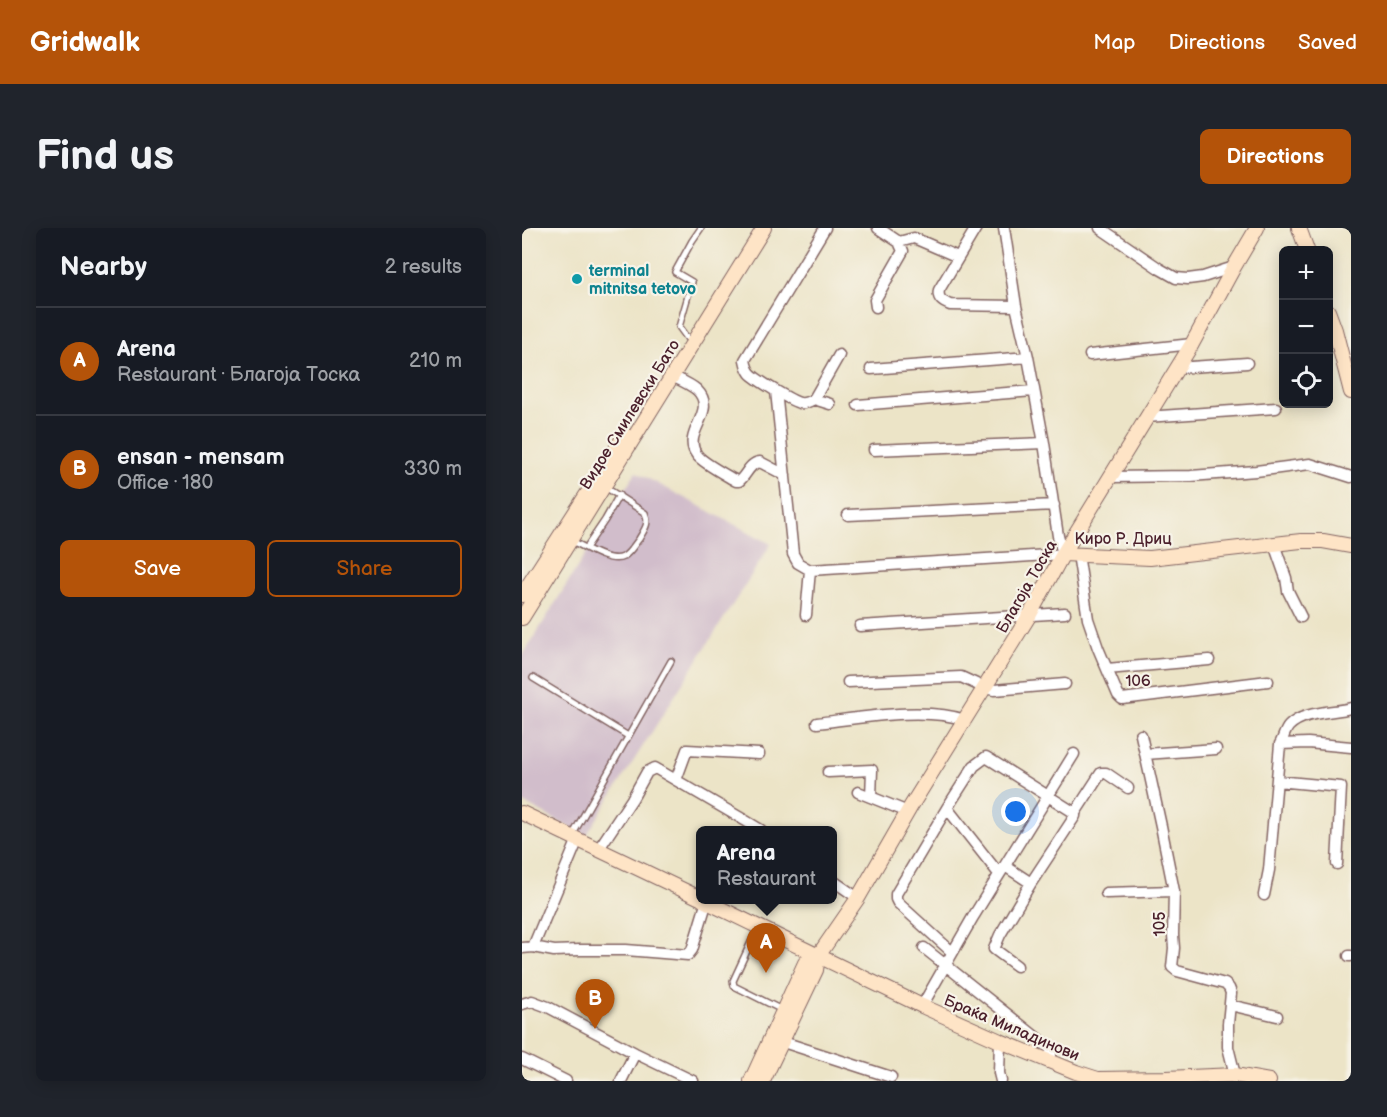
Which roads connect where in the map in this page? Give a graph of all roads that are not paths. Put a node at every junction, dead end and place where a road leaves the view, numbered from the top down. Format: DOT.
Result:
graph roads {
  1 [pos="701,228"];
  2 [pos="756,228"];
  3 [pos="765,228"];
  4 [pos="825,228"];
  5 [pos="878,228"];
  6 [pos="976,228"];
  7 [pos="1004,228"];
  8 [pos="1100,228"];
  9 [pos="1122,228"];
  10 [pos="1257,228"];
  11 [pos="1299,228"];
  12 [pos="1116,239"];
  13 [pos="899,242"];
  14 [pos="1306,246"];
  15 [pos="958,257"];
  16 [pos="1234,267"];
  17 [pos="1016,306"];
  18 [pos="876,307"];
  19 [pos="1333,324"];
  20 [pos="687,338"];
  21 [pos="1192,344"];
  22 [pos="839,355"];
  23 [pos="1090,355"];
  24 [pos="1028,357"];
  25 [pos="1247,363"];
  26 [pos="1177,368"];
  27 [pos="871,369"];
  28 [pos="672,376"];
  29 [pos="776,391"];
  30 [pos="1033,391"];
  31 [pos="1351,392"];
  32 [pos="814,399"];
  33 [pos="830,404"];
  34 [pos="858,405"];
  35 [pos="1276,408"];
  36 [pos="1146,417"];
  37 [pos="1044,443"];
  38 [pos="874,450"];
  39 [pos="785,475"];
  40 [pos="1110,477"];
  41 [pos="1351,477"];
  42 [pos="604,486"];
  43 [pos="619,495"];
  44 [pos="1054,505"];
  45 [pos="848,515"];
  46 [pos="570,540"];
  47 [pos="1274,544"];
  48 [pos="1351,546"];
  49 [pos="586,548"];
  50 [pos="1063,554"];
  51 [pos="1078,554"];
  52 [pos="810,570"];
  53 [pos="522,595"];
  54 [pos="1065,613"];
  55 [pos="806,615"];
  56 [pos="1029,616"];
  57 [pos="1301,617"];
  58 [pos="522,618"];
  59 [pos="860,626"];
  60 [pos="1209,660"];
  61 [pos="671,661"];
  62 [pos="1107,669"];
  63 [pos="533,678"];
  64 [pos="1268,681"];
  65 [pos="848,682"];
  66 [pos="1065,684"];
  67 [pos="985,688"];
  68 [pos="1351,708"];
  69 [pos="965,720"];
  70 [pos="818,723"];
  71 [pos="1141,735"];
  72 [pos="628,736"];
  73 [pos="1280,744"];
  74 [pos="1351,747"];
  75 [pos="1216,749"];
  76 [pos="759,754"];
  77 [pos="1074,754"];
  78 [pos="1145,754"];
  79 [pos="828,772"];
  80 [pos="676,780"];
  81 [pos="1277,781"];
  82 [pos="1128,788"];
  83 [pos="858,792"];
  84 [pos="1049,796"];
  85 [pos="871,797"];
  86 [pos="947,808"];
  87 [pos="908,812"];
  88 [pos="522,813"];
  89 [pos="1075,813"];
  90 [pos="754,826"];
  91 [pos="575,837"];
  92 [pos="598,850"];
  93 [pos="1337,864"];
  94 [pos="1002,870"];
  95 [pos="837,883"];
  96 [pos="1031,883"];
  97 [pos="1174,891"];
  98 [pos="1106,893"];
  99 [pos="1264,895"];
  100 [pos="696,897"];
  101 [pos="858,898"];
  102 [pos="702,904"];
  103 [pos="711,904"];
  104 [pos="758,927"];
  105 [pos="528,947"];
  106 [pos="924,948"];
  107 [pos="952,952"];
  108 [pos="818,956"];
  109 [pos="945,964"];
  110 [pos="1017,966"];
  111 [pos="522,1004"];
  112 [pos="1230,1005"];
  113 [pos="922,1006"];
  114 [pos="784,1011"];
  115 [pos="1277,1016"];
  116 [pos="780,1041"];
  117 [pos="1000,1041"];
  118 [pos="635,1053"];
  119 [pos="522,1059"];
  120 [pos="1051,1062"];
  121 [pos="1235,1075"];
  122 [pos="891,1077"];
  123 [pos="1098,1080"];
  124 [pos="566,1081"];
  125 [pos="621,1081"];
  126 [pos="693,1081"];
  127 [pos="751,1081"];
  128 [pos="763,1081"];
  129 [pos="1001,1081"];
  130 [pos="1269,1081"];
  1 -- 20 [label="lane"];
  2 -- 20 [label="street, Видое Смилевски Бато"];
  3 -- 28 [label="street, Видое Смилевски Бато"];
  4 -- 29 [label="street"];
  5 -- 13 [label="street"];
  6 -- 15 [label="street"];
  7 -- 17 [label="street"];
  8 -- 12 [label="street"];
  9 -- 12 [label="street"];
  10 -- 16 [label="street, Благоја Тоска"];
  11 -- 14 [label="street"];
  12 -- 16 [label="street"];
  13 -- 15 [label="street"];
  13 -- 18 [label="street"];
  15 -- 17 [label="street"];
  16 -- 21 [label="street, Благоја Тоска"];
  17 -- 24 [label="street"];
  19 -- 31 [label="street"];
  20 -- 53 [label="street, Видое Смилевски Бато"];
  21 -- 23 [label="street"];
  21 -- 26 [label="street, Благоја Тоска"];
  22 -- 32 [label="street"];
  24 -- 27 [label="street"];
  24 -- 30 [label="street"];
  25 -- 26 [label="street"];
  26 -- 36 [label="street, Благоја Тоска"];
  28 -- 39 [label="street"];
  28 -- 42 [label="street, Видое Смилевски Бато"];
  29 -- 32 [label="street"];
  29 -- 39 [label="street"];
  30 -- 34 [label="street"];
  30 -- 37 [label="street"];
  32 -- 33 [label="street"];
  35 -- 36 [label="street"];
  36 -- 40 [label="street, Благоја Тоска"];
  37 -- 38 [label="street"];
  37 -- 44 [label="street"];
  39 -- 52 [label="street"];
  40 -- 41 [label="street"];
  40 -- 50 [label="street, Благоја Тоска"];
  42 -- 43 [label="lane"];
  42 -- 46 [label="street, Видое Смилевски Бато"];
  43 -- 49 [label="lane"];
  43 -- 49 [label="lane"];
  44 -- 45 [label="street"];
  44 -- 50 [label="street"];
  46 -- 49 [label="lane"];
  46 -- 58 [label="street, Видое Смилевски Бато"];
  47 -- 48 [label="street, Киро Р. Дриц"];
  47 -- 51 [label="street, Киро Р. Дриц"];
  47 -- 57 [label="street"];
  50 -- 51 [label="street, Киро Р. Дриц"];
  50 -- 52 [label="street, Киро Р. Дриц"];
  50 -- 56 [label="street, Благоја Тоска"];
  51 -- 62 [label="street, 106"];
  52 -- 55 [label="street"];
  54 -- 56 [label="street"];
  56 -- 59 [label="street"];
  56 -- 67 [label="street, Благоја Тоска"];
  60 -- 62 [label="street"];
  61 -- 72 [label="lane"];
  62 -- 64 [label="street, 106"];
  63 -- 72 [label="lane"];
  65 -- 67 [label="street"];
  66 -- 67 [label="street"];
  67 -- 69 [label="street, Благоја Тоска"];
  68 -- 73 [label="street"];
  69 -- 70 [label="street"];
  69 -- 87 [label="street, Благоја Тоска"];
  71 -- 78 [label="street, 105"];
  72 -- 91 [label="lane"];
  73 -- 74 [label="street"];
  73 -- 81 [label="street"];
  75 -- 78 [label="street"];
  76 -- 80 [label="street"];
  77 -- 84 [label="street, Браќа Миладинови"];
  78 -- 97 [label="street, 105"];
  79 -- 85 [label="street"];
  80 -- 90 [label="street"];
  80 -- 92 [label="street"];
  81 -- 93 [label="street"];
  81 -- 99 [label="street"];
  82 -- 89 [label="street"];
  83 -- 85 [label="street"];
  84 -- 86 [label="street"];
  84 -- 89 [label="street"];
  84 -- 94 [label="street, Браќа Миладинови"];
  85 -- 87 [label="street"];
  86 -- 94 [label="street"];
  86 -- 107 [label="street"];
  87 -- 101 [label="street, Благоја Тоска"];
  88 -- 91 [label="street, Браќа Миладинови"];
  89 -- 96 [label="street"];
  91 -- 92 [label="street, Браќа Миладинови"];
  91 -- 105 [label="street"];
  92 -- 100 [label="street, Браќа Миладинови"];
  94 -- 96 [label="street"];
  94 -- 107 [label="street, Браќа Миладинови"];
  95 -- 101 [label="street"];
  96 -- 110 [label="street"];
  97 -- 98 [label="street"];
  97 -- 112 [label="street, 105"];
  101 -- 108 [label="street, Благоја Тоска"];
  102 -- 105 [label="street"];
  103 -- 104 [label="street, Браќа Миладинови"];
  104 -- 108 [label="street, Браќа Миладинови"];
  104 -- 114 [label="lane"];
  106 -- 109 [label="street"];
  107 -- 109 [label="street, Браќа Миладинови"];
  108 -- 113 [label="street, Браќа Миладинови"];
  108 -- 114 [label="street, Благоја Тоска"];
  108 -- 116 [label="street, Благоја Тоска"];
  109 -- 113 [label="street, Браќа Миладинови"];
  109 -- 120 [label="street"];
  111 -- 118 [label="street"];
  112 -- 115 [label="street"];
  112 -- 121 [label="street"];
  113 -- 117 [label="street, Браќа Миладинови"];
  114 -- 127 [label="street, Благоја Тоска"];
  116 -- 122 [label="street"];
  116 -- 128 [label="street, Благоја Тоска"];
  117 -- 120 [label="street, Браќа Миладинови"];
  117 -- 129 [label="street"];
  118 -- 125 [label="street"];
  118 -- 126 [label="street"];
  119 -- 124 [label="street"];
  120 -- 123 [label="street, Браќа Миладинови"];
  121 -- 123 [label="street, Браќа Миладинови"];
  121 -- 130 [label="street, Браќа Миладинови"];
}
